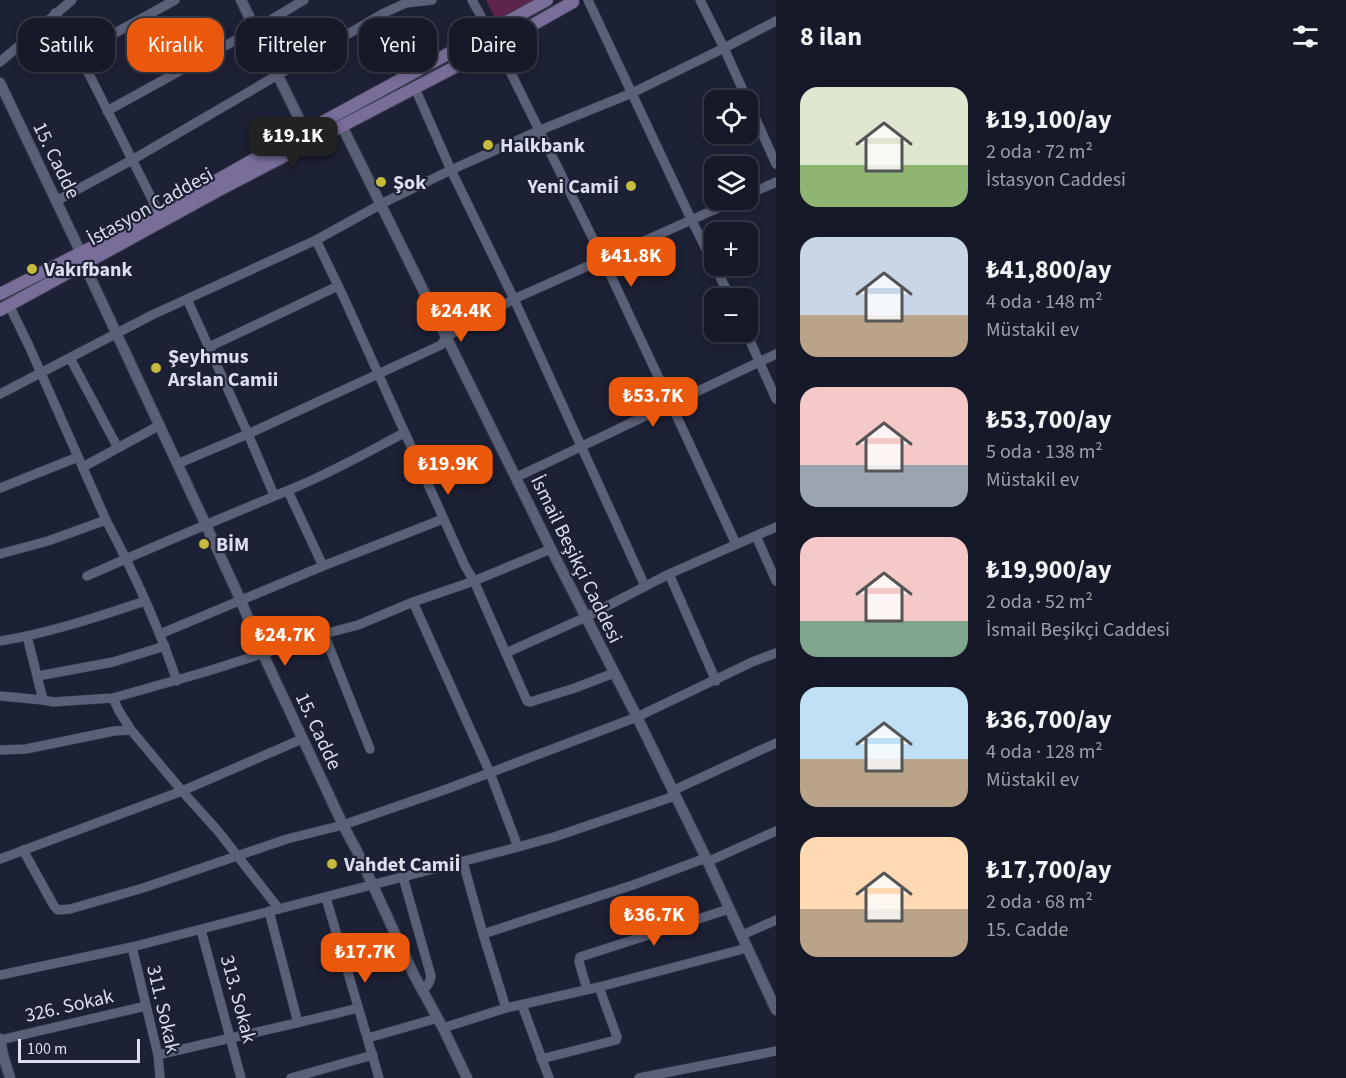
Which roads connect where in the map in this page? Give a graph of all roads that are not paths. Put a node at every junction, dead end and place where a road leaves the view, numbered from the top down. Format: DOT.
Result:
graph roads {
  1 [pos="72,0"];
  2 [pos="175,0"];
  3 [pos="241,0"];
  4 [pos="304,0"];
  5 [pos="432,0"];
  6 [pos="472,0"];
  7 [pos="547,0"];
  8 [pos="588,0"];
  9 [pos="700,0"];
  10 [pos="575,1"];
  11 [pos="55,13"];
  12 [pos="58,18"];
  13 [pos="249,18"];
  14 [pos="274,18"];
  15 [pos="482,18"];
  16 [pos="514,18"];
  17 [pos="776,21"];
  18 [pos="537,22"];
  19 [pos="115,33"];
  20 [pos="236,40"];
  21 [pos="724,48"];
  22 [pos="449,54"];
  23 [pos="0,62"];
  24 [pos="449,70"];
  25 [pos="86,72"];
  26 [pos="276,72"];
  27 [pos="510,72"];
  28 [pos="278,75"];
  29 [pos="0,83"];
  30 [pos="415,88"];
  31 [pos="632,93"];
  32 [pos="107,111"];
  33 [pos="342,126"];
  34 [pos="305,131"];
  35 [pos="538,131"];
  36 [pos="132,160"];
  37 [pos="776,164"];
  38 [pos="451,170"];
  39 [pos="776,182"];
  40 [pos="758,190"];
  41 [pos="56,201"];
  42 [pos="382,205"];
  43 [pos="712,210"];
  44 [pos="159,213"];
  45 [pos="691,219"];
  46 [pos="316,240"];
  47 [pos="704,245"];
  48 [pos="83,259"];
  49 [pos="603,259"];
  50 [pos="338,286"];
  51 [pos="1,291"];
  52 [pos="187,299"];
  53 [pos="514,299"];
  54 [pos="5,307"];
  55 [pos="116,334"];
  56 [pos="447,336"];
  57 [pos="751,342"];
  58 [pos="209,347"];
  59 [pos="776,354"];
  60 [pos="70,358"];
  61 [pos="760,363"];
  62 [pos="41,374"];
  63 [pos="377,374"];
  64 [pos="0,394"];
  65 [pos="776,399"];
  66 [pos="671,404"];
  67 [pos="160,425"];
  68 [pos="404,433"];
  69 [pos="248,434"];
  70 [pos="583,447"];
  71 [pos="118,448"];
  72 [pos="78,458"];
  73 [pos="177,464"];
  74 [pos="83,467"];
  75 [pos="517,477"];
  76 [pos="0,488"];
  77 [pos="288,491"];
  78 [pos="274,495"];
  79 [pos="443,519"];
  80 [pos="106,520"];
  81 [pos="206,526"];
  82 [pos="776,527"];
  83 [pos="756,536"];
  84 [pos="736,544"];
  85 [pos="551,549"];
  86 [pos="0,554"];
  87 [pos="125,559"];
  88 [pos="323,566"];
  89 [pos="669,574"];
  90 [pos="87,576"];
  91 [pos="474,581"];
  92 [pos="776,581"];
  93 [pos="645,586"];
  94 [pos="145,601"];
  95 [pos="241,601"];
  96 [pos="412,602"];
  97 [pos="586,617"];
  98 [pos="160,634"];
  99 [pos="324,634"];
  100 [pos="27,636"];
  101 [pos="0,641"];
  102 [pos="165,646"];
  103 [pos="506,653"];
  104 [pos="776,653"];
  105 [pos="263,654"];
  106 [pos="614,673"];
  107 [pos="38,676"];
  108 [pos="177,681"];
  109 [pos="716,681"];
  110 [pos="0,696"];
  111 [pos="112,698"];
  112 [pos="43,699"];
  113 [pos="636,717"];
  114 [pos="131,730"];
  115 [pos="302,739"];
  116 [pos="776,743"];
  117 [pos="370,749"];
  118 [pos="0,750"];
  119 [pos="490,773"];
  120 [pos="182,791"];
  121 [pos="674,794"];
  122 [pos="343,825"];
  123 [pos="776,831"];
  124 [pos="518,847"];
  125 [pos="23,850"];
  126 [pos="239,856"];
  127 [pos="0,859"];
  128 [pos="707,860"];
  129 [pos="463,862"];
  130 [pos="403,877"];
  131 [pos="372,885"];
  132 [pos="326,898"];
  133 [pos="729,909"];
  134 [pos="274,910"];
  135 [pos="776,920"];
  136 [pos="201,930"];
  137 [pos="483,934"];
  138 [pos="742,934"];
  139 [pos="132,947"];
  140 [pos="747,948"];
  141 [pos="0,975"];
  142 [pos="598,987"];
  143 [pos="587,989"];
  144 [pos="422,990"];
  145 [pos="522,1005"];
  146 [pos="146,1006"];
  147 [pos="358,1008"];
  148 [pos="506,1008"];
  149 [pos="776,1008"];
  150 [pos="298,1023"];
  151 [pos="440,1023"];
  152 [pos="230,1037"];
  153 [pos="368,1038"];
  154 [pos="0,1039"];
  155 [pos="776,1051"];
  156 [pos="158,1055"];
  157 [pos="373,1055"];
  158 [pos="541,1059"];
  159 [pos="10,1078"];
  160 [pos="160,1078"];
  161 [pos="241,1078"];
  162 [pos="291,1078"];
  163 [pos="379,1078"];
  164 [pos="467,1078"];
  165 [pos="549,1078"];
  166 [pos="639,1078"];
  1 -- 11 [label="street"];
  2 -- 19 [label="street"];
  3 -- 13 [label="street"];
  4 -- 14 [label="street"];
  5 -- 28 [label="street"];
  6 -- 15 [label="street"];
  7 -- 16 [label="main road, İstasyon Caddesi"];
  8 -- 31 [label="street"];
  9 -- 21 [label="street"];
  10 -- 18 [label="main road, İstasyon Caddesi"];
  11 -- 12 [label="street"];
  11 -- 23 [label="street"];
  17 -- 21 [label="street"];
  20 -- 32 [label="street"];
  21 -- 31 [label="street"];
  21 -- 37 [label="street"];
  22 -- 34 [label="main road, İstasyon Caddesi"];
  24 -- 30 [label="main road, İstasyon Caddesi"];
  25 -- 32 [label="street"];
  26 -- 28 [label="street"];
  27 -- 35 [label="street"];
  28 -- 34 [label="street"];
  28 -- 36 [label="street"];
  29 -- 41 [label="street, 15. Cadde"];
  30 -- 33 [label="main road, İstasyon Caddesi"];
  30 -- 38 [label="street"];
  31 -- 35 [label="street"];
  31 -- 45 [label="street"];
  32 -- 36 [label="street"];
  33 -- 42 [label="street, İsmail Beşikçi Caddesi"];
  33 -- 48 [label="main road, İstasyon Caddesi"];
  34 -- 44 [label="main road, İstasyon Caddesi"];
  35 -- 38 [label="street"];
  35 -- 49 [label="street"];
  36 -- 41 [label="street"];
  36 -- 44 [label="street"];
  38 -- 42 [label="street"];
  38 -- 53 [label="street"];
  39 -- 40 [label="street"];
  41 -- 48 [label="street, 15. Cadde"];
  42 -- 46 [label="street"];
  42 -- 56 [label="street, İsmail Beşikçi Caddesi"];
  43 -- 45 [label="street"];
  44 -- 48 [label="main road, İstasyon Caddesi"];
  45 -- 47 [label="street"];
  45 -- 49 [label="street"];
  46 -- 50 [label="street"];
  46 -- 52 [label="street"];
  48 -- 51 [label="main road, İstasyon Caddesi"];
  48 -- 54 [label="main road, İstasyon Caddesi"];
  48 -- 55 [label="street, 15. Cadde"];
  49 -- 53 [label="street"];
  49 -- 66 [label="street"];
  50 -- 58 [label="street"];
  50 -- 63 [label="street"];
  52 -- 55 [label="street"];
  52 -- 58 [label="street"];
  53 -- 56 [label="street"];
  53 -- 70 [label="street"];
  54 -- 62 [label="street"];
  55 -- 60 [label="street"];
  55 -- 67 [label="street, 15. Cadde"];
  56 -- 63 [label="street"];
  56 -- 75 [label="street, İsmail Beşikçi Caddesi"];
  57 -- 61 [label="street"];
  58 -- 69 [label="street"];
  59 -- 61 [label="street"];
  60 -- 62 [label="street"];
  60 -- 71 [label="street"];
  61 -- 65 [label="street"];
  61 -- 66 [label="street"];
  62 -- 64 [label="street"];
  62 -- 72 [label="street"];
  63 -- 68 [label="street"];
  63 -- 69 [label="street"];
  66 -- 70 [label="street"];
  66 -- 84 [label="street"];
  67 -- 71 [label="street"];
  67 -- 73 [label="street, 15. Cadde"];
  68 -- 77 [label="street"];
  68 -- 79 [label="street"];
  69 -- 73 [label="street"];
  69 -- 78 [label="street"];
  70 -- 75 [label="street"];
  70 -- 93 [label="street"];
  71 -- 74 [label="street"];
  72 -- 74 [label="street"];
  72 -- 76 [label="street"];
  73 -- 81 [label="street, 15. Cadde"];
  74 -- 80 [label="street"];
  75 -- 85 [label="street, İsmail Beşikçi Caddesi"];
  77 -- 78 [label="street"];
  77 -- 88 [label="street"];
  78 -- 81 [label="street"];
  79 -- 88 [label="street"];
  79 -- 91 [label="street"];
  80 -- 86 [label="street"];
  80 -- 87 [label="street"];
  81 -- 87 [label="street"];
  81 -- 95 [label="street, 15. Cadde"];
  82 -- 83 [label="street"];
  83 -- 84 [label="street"];
  83 -- 92 [label="street"];
  84 -- 89 [label="street"];
  85 -- 91 [label="street"];
  85 -- 97 [label="street, İsmail Beşikçi Caddesi"];
  87 -- 90 [label="street"];
  87 -- 94 [label="street"];
  88 -- 95 [label="street"];
  89 -- 93 [label="street"];
  89 -- 109 [label="street"];
  91 -- 96 [label="street"];
  91 -- 103 [label="street"];
  93 -- 97 [label="street"];
  94 -- 98 [label="street"];
  94 -- 100 [label="street"];
  95 -- 98 [label="street"];
  95 -- 105 [label="street, 15. Cadde"];
  96 -- 99 [label="street"];
  96 -- 119 [label="street"];
  97 -- 103 [label="street"];
  97 -- 106 [label="street, İsmail Beşikçi Caddesi"];
  98 -- 102 [label="street"];
  99 -- 105 [label="street"];
  99 -- 117 [label="street"];
  100 -- 101 [label="street"];
  100 -- 107 [label="street"];
  102 -- 107 [label="street"];
  102 -- 108 [label="street"];
  103 -- 106 [label="street"];
  104 -- 109 [label="street"];
  105 -- 108 [label="street"];
  105 -- 115 [label="street, 15. Cadde"];
  106 -- 113 [label="street, İsmail Beşikçi Caddesi"];
  107 -- 112 [label="street"];
  108 -- 111 [label="street"];
  109 -- 113 [label="street"];
  110 -- 112 [label="street"];
  111 -- 112 [label="street"];
  111 -- 114 [label="street"];
  113 -- 119 [label="street"];
  113 -- 121 [label="street, İsmail Beşikçi Caddesi"];
  114 -- 118 [label="street"];
  114 -- 120 [label="street"];
  115 -- 120 [label="street"];
  115 -- 122 [label="street, 15. Cadde"];
  116 -- 121 [label="street"];
  119 -- 122 [label="street"];
  119 -- 124 [label="street"];
  120 -- 125 [label="street"];
  120 -- 126 [label="street"];
  121 -- 124 [label="street"];
  121 -- 128 [label="street, İsmail Beşikçi Caddesi"];
  122 -- 126 [label="street"];
  122 -- 131 [label="street, 15. Cadde"];
  123 -- 128 [label="street"];
  124 -- 129 [label="street"];
  125 -- 126 [label="street"];
  125 -- 127 [label="street"];
  126 -- 134 [label="street"];
  128 -- 133 [label="street, İsmail Beşikçi Caddesi"];
  128 -- 137 [label="street"];
  129 -- 130 [label="street"];
  129 -- 137 [label="street"];
  130 -- 131 [label="street"];
  130 -- 144 [label="street"];
  131 -- 132 [label="street"];
  131 -- 144 [label="street, 15. Cadde"];
  132 -- 134 [label="street"];
  132 -- 147 [label="street"];
  133 -- 138 [label="street, İsmail Beşikçi Caddesi"];
  133 -- 143 [label="street"];
  134 -- 136 [label="street"];
  134 -- 150 [label="street"];
  135 -- 138 [label="street"];
  136 -- 139 [label="street"];
  136 -- 152 [label="street, 313. Sokak"];
  137 -- 148 [label="street"];
  138 -- 140 [label="street, İsmail Beşikçi Caddesi"];
  139 -- 141 [label="street"];
  139 -- 146 [label="street, 311. Sokak"];
  140 -- 142 [label="street"];
  140 -- 149 [label="street, İsmail Beşikçi Caddesi"];
  142 -- 143 [label="street"];
  142 -- 158 [label="street"];
  143 -- 145 [label="street"];
  144 -- 151 [label="street, 15. Cadde"];
  145 -- 148 [label="street"];
  145 -- 158 [label="street"];
  146 -- 154 [label="street, 326. Sokak"];
  146 -- 156 [label="street, 311. Sokak"];
  147 -- 150 [label="street"];
  147 -- 153 [label="street"];
  148 -- 151 [label="street"];
  150 -- 152 [label="street"];
  151 -- 153 [label="street"];
  151 -- 164 [label="street, 15. Cadde"];
  152 -- 156 [label="street"];
  152 -- 161 [label="street, 313. Sokak"];
  153 -- 157 [label="street"];
  154 -- 159 [label="street"];
  155 -- 166 [label="street"];
  156 -- 160 [label="street, 311. Sokak"];
  157 -- 162 [label="street"];
  157 -- 163 [label="street"];
  158 -- 165 [label="street"];
}
